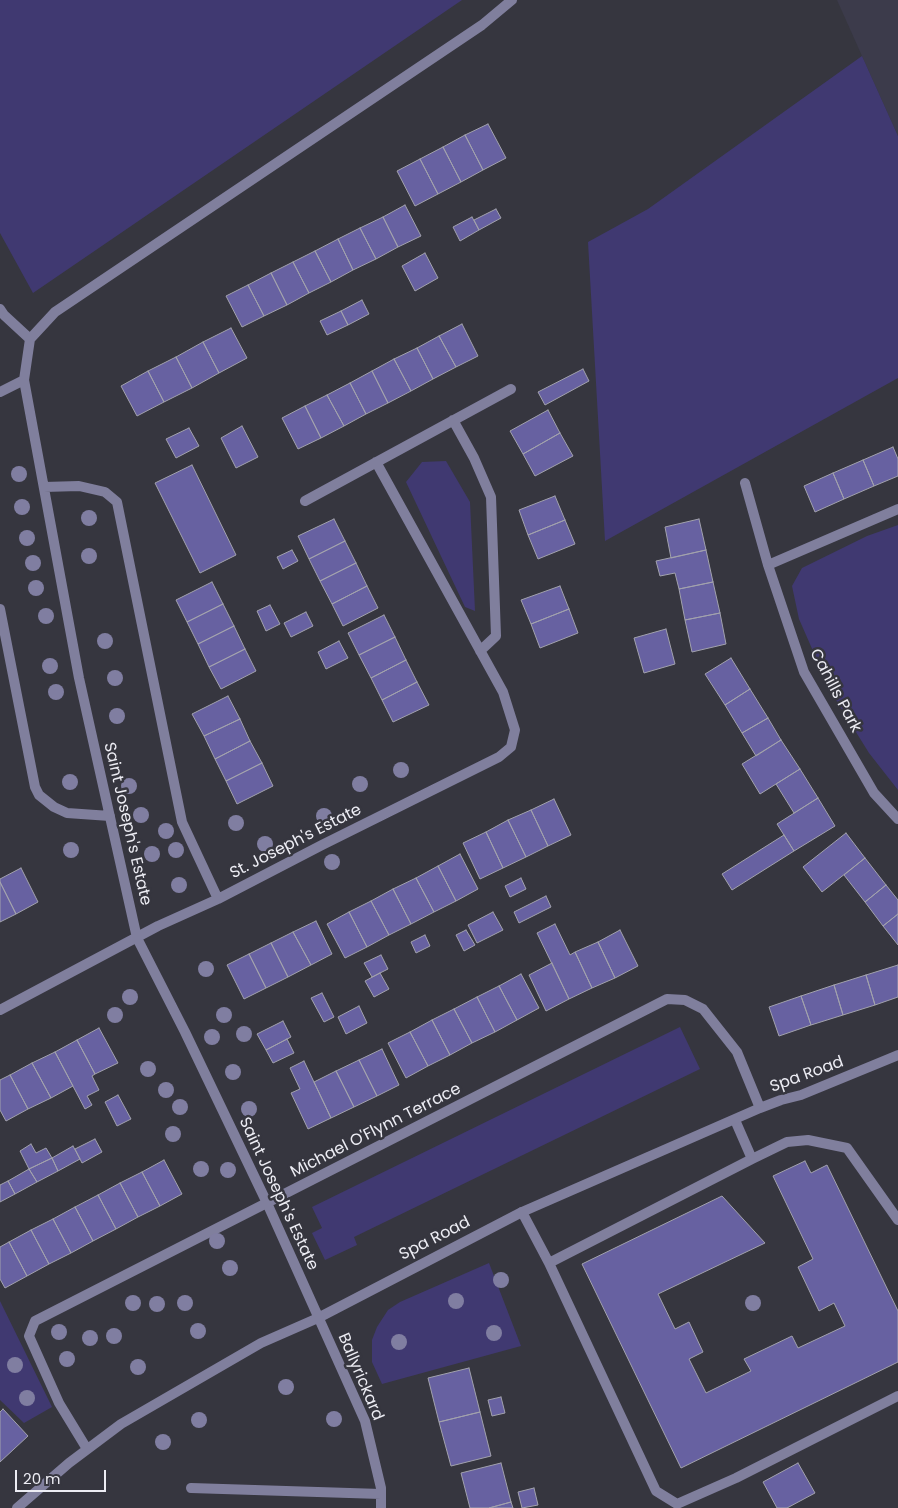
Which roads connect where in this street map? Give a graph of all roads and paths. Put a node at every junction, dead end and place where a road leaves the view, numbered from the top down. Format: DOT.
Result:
graph roads {
  1 [pos="512,0"];
  2 [pos="0,309"];
  3 [pos="30,339"];
  4 [pos="24,380"];
  5 [pos="511,389"];
  6 [pos="0,392"];
  7 [pos="453,420"];
  8 [pos="376,462"];
  9 [pos="745,483"];
  10 [pos="44,488"];
  11 [pos="305,501"];
  12 [pos="898,509"];
  13 [pos="768,565"];
  14 [pos="0,609"];
  15 [pos="480,651"];
  16 [pos="110,816"];
  17 [pos="898,819"];
  18 [pos="218,899"];
  19 [pos="137,938"];
  20 [pos="0,1010"];
  21 [pos="898,1055"];
  22 [pos="760,1108"];
  23 [pos="735,1120"];
  24 [pos="752,1159"];
  25 [pos="267,1203"];
  26 [pos="522,1212"];
  27 [pos="898,1220"];
  28 [pos="549,1263"];
  29 [pos="318,1318"];
  30 [pos="898,1396"];
  31 [pos="87,1449"];
  32 [pos="191,1488"];
  33 [pos="381,1494"];
  34 [pos="17,1508"];
  35 [pos="381,1508"];
  1 -- 3 [label="street"];
  2 -- 3 [label="street"];
  3 -- 4 [label="street, Saint Joseph's Estate"];
  4 -- 6 [label="street"];
  4 -- 10 [label="street, Saint Joseph's Estate"];
  5 -- 7 [label="street"];
  7 -- 8 [label="street"];
  7 -- 15 [label="street"];
  8 -- 11 [label="street"];
  8 -- 15 [label="street, St. Joseph's Estate"];
  9 -- 13 [label="street, Cahills Park"];
  10 -- 16 [label="street, Saint Joseph's Estate"];
  10 -- 18 [label="street"];
  12 -- 13 [label="street"];
  13 -- 17 [label="street, Cahills Park"];
  14 -- 16 [label="street"];
  15 -- 18 [label="street, St. Joseph's Estate"];
  16 -- 19 [label="street, Saint Joseph's Estate"];
  18 -- 19 [label="street, St. Joseph's Estate"];
  19 -- 20 [label="street, St. Joseph's Estate"];
  19 -- 25 [label="street, Saint Joseph's Estate"];
  21 -- 22 [label="street, Spa Road"];
  22 -- 23 [label="street, Spa Road"];
  22 -- 25 [label="street, Michael O'Flynn Terrace"];
  23 -- 24 [label="street"];
  23 -- 26 [label="street, Spa Road"];
  24 -- 27 [label="street"];
  24 -- 28 [label="street"];
  25 -- 29 [label="street, Saint Joseph's Estate"];
  25 -- 31 [label="street, Michael O'Flynn Terrace"];
  26 -- 28 [label="street"];
  26 -- 29 [label="street, Spa Road"];
  28 -- 30 [label="street"];
  29 -- 31 [label="street, Spa Road"];
  29 -- 33 [label="street, Ballyrickard"];
  31 -- 34 [label="street, Spa Road"];
  32 -- 33 [label="street"];
  33 -- 35 [label="street, Ballyrickard"];
}
